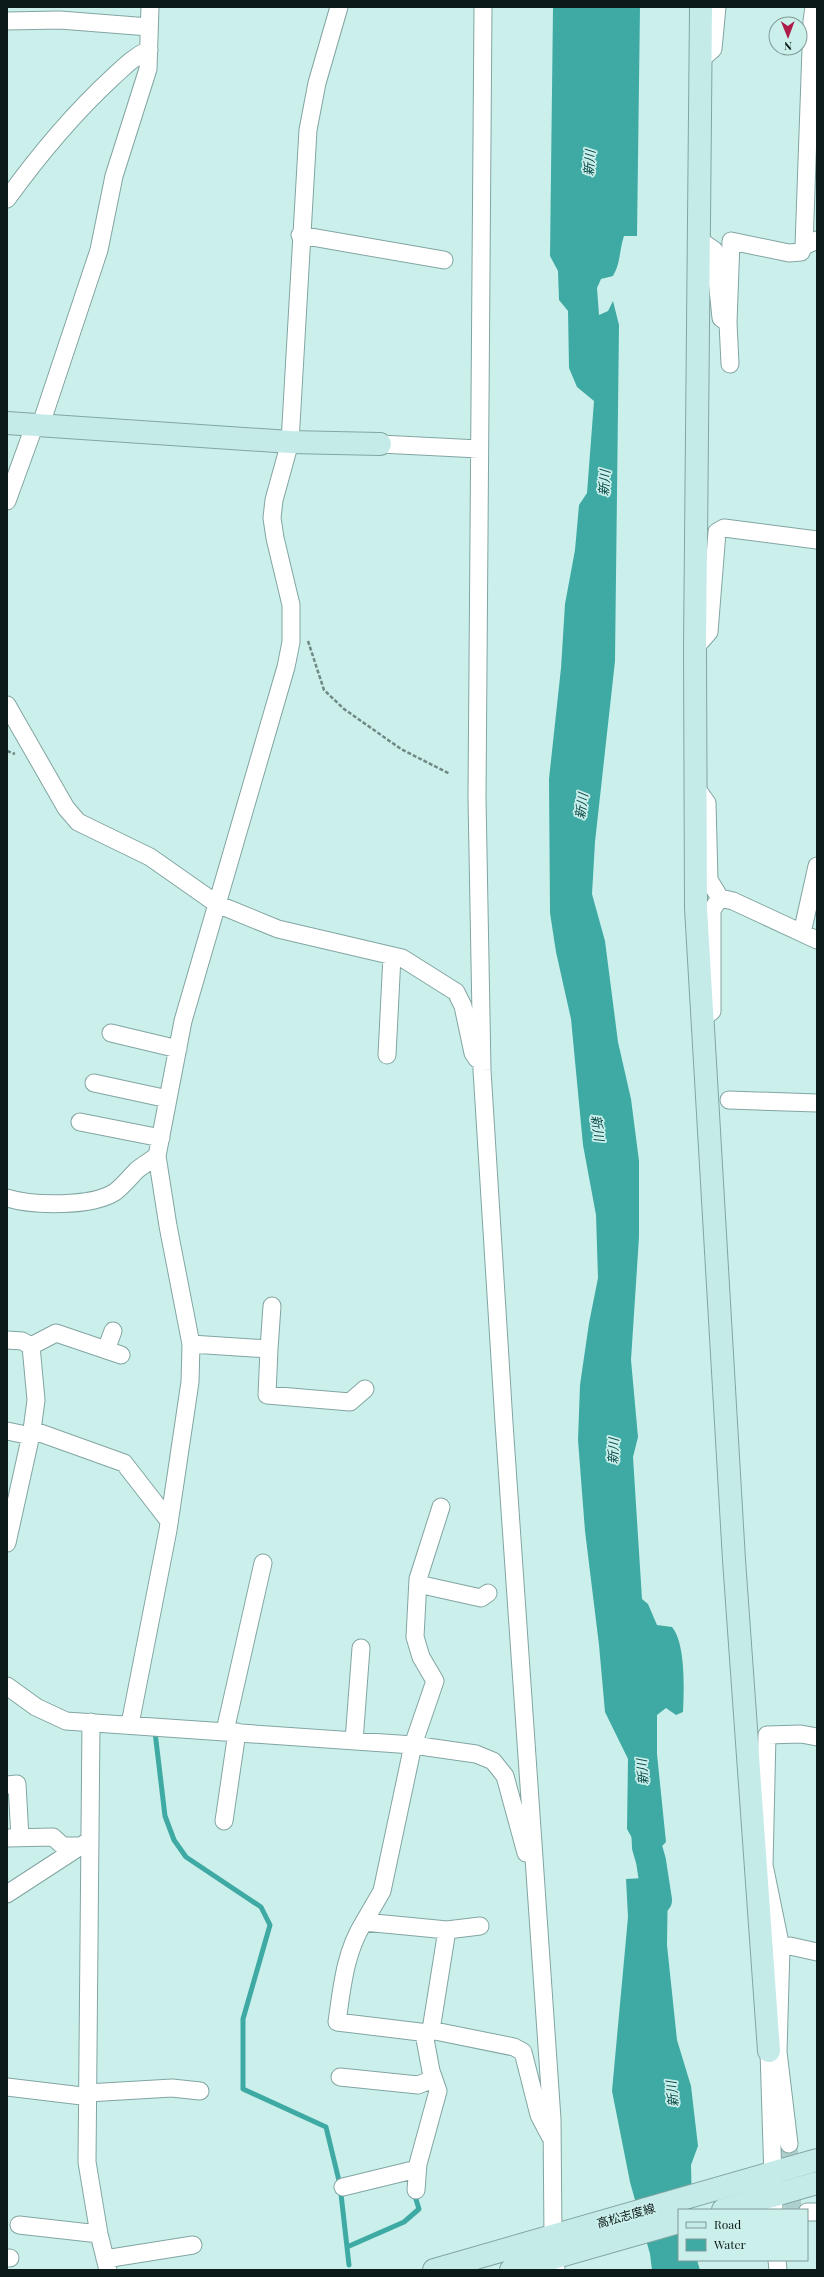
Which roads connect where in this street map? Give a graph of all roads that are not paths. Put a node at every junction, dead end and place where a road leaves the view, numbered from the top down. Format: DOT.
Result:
graph roads {
  1 [pos="150,7"];
  2 [pos="339,7"];
  3 [pos="483,7"];
  4 [pos="701,7"];
  5 [pos="717,7"];
  6 [pos="814,7"];
  7 [pos="7,21"];
  8 [pos="149,27"];
  9 [pos="149,50"];
  10 [pos="699,62"];
  11 [pos="7,199"];
  12 [pos="300,235"];
  13 [pos="698,239"];
  14 [pos="811,243"];
  15 [pos="444,260"];
  16 [pos="728,323"];
  17 [pos="730,364"];
  18 [pos="7,423"];
  19 [pos="38,424"];
  20 [pos="290,442"];
  21 [pos="380,444"];
  22 [pos="479,449"];
  23 [pos="7,501"];
  24 [pos="817,540"];
  25 [pos="695,648"];
  26 [pos="7,705"];
  27 [pos="697,789"];
  28 [pos="817,866"];
  29 [pos="720,898"];
  30 [pos="217,904"];
  31 [pos="802,933"];
  32 [pos="817,940"];
  33 [pos="392,956"];
  34 [pos="701,1020"];
  35 [pos="111,1034"];
  36 [pos="178,1049"];
  37 [pos="387,1055"];
  38 [pos="482,1070"];
  39 [pos="94,1083"];
  40 [pos="168,1099"];
  41 [pos="729,1100"];
  42 [pos="817,1103"];
  43 [pos="80,1122"];
  44 [pos="161,1138"];
  45 [pos="157,1156"];
  46 [pos="7,1198"];
  47 [pos="272,1306"];
  48 [pos="113,1331"];
  49 [pos="7,1340"];
  50 [pos="191,1344"];
  51 [pos="31,1346"];
  52 [pos="269,1349"];
  53 [pos="364,1389"];
  54 [pos="7,1432"];
  55 [pos="31,1433"];
  56 [pos="14,1486"];
  57 [pos="441,1507"];
  58 [pos="169,1521"];
  59 [pos="7,1543"];
  60 [pos="263,1563"];
  61 [pos="418,1584"];
  62 [pos="488,1593"];
  63 [pos="361,1648"];
  64 [pos="7,1686"];
  65 [pos="91,1722"];
  66 [pos="130,1724"];
  67 [pos="231,1731"];
  68 [pos="817,1737"];
  69 [pos="354,1741"];
  70 [pos="413,1745"];
  71 [pos="7,1785"];
  72 [pos="224,1820"];
  73 [pos="13,1838"];
  74 [pos="85,1843"];
  75 [pos="534,1863"];
  76 [pos="7,1894"];
  77 [pos="364,1922"];
  78 [pos="480,1926"];
  79 [pos="447,1930"];
  80 [pos="781,1948"];
  81 [pos="817,1952"];
  82 [pos="429,2031"];
  83 [pos="773,2052"];
  84 [pos="340,2077"];
  85 [pos="433,2078"];
  86 [pos="7,2086"];
  87 [pos="200,2091"];
  88 [pos="87,2093"];
  89 [pos="552,2140"];
  90 [pos="789,2144"];
  91 [pos="817,2160"];
  92 [pos="417,2169"];
  93 [pos="769,2173"];
  94 [pos="817,2183"];
  95 [pos="343,2188"];
  96 [pos="416,2190"];
  97 [pos="772,2201"];
  98 [pos="728,2209"];
  99 [pos="678,2222"];
  100 [pos="19,2225"];
  101 [pos="99,2234"];
  102 [pos="193,2245"];
  103 [pos="561,2250"];
  104 [pos="107,2265"];
  105 [pos="434,2270"];
  106 [pos="511,2270"];
  1 -- 8 [label="street"];
  2 -- 12 [label="street"];
  3 -- 22 [label="street"];
  4 -- 10 [label="street"];
  5 -- 10 [label="street"];
  6 -- 14 [label="street"];
  7 -- 8 [label="street"];
  8 -- 9 [label="street"];
  9 -- 11 [label="street"];
  9 -- 19 [label="street"];
  10 -- 13 [label="street"];
  12 -- 15 [label="street"];
  12 -- 20 [label="street"];
  13 -- 16 [label="street"];
  13 -- 25 [label="street"];
  14 -- 16 [label="street"];
  16 -- 17 [label="street"];
  18 -- 19 [label="street"];
  19 -- 20 [label="street"];
  19 -- 23 [label="street"];
  20 -- 21 [label="street"];
  20 -- 30 [label="street"];
  21 -- 22 [label="street"];
  22 -- 38 [label="street"];
  24 -- 25 [label="street"];
  25 -- 27 [label="street"];
  26 -- 30 [label="street"];
  27 -- 29 [label="street"];
  27 -- 34 [label="street"];
  28 -- 31 [label="street"];
  29 -- 31 [label="street"];
  29 -- 34 [label="street"];
  30 -- 33 [label="street"];
  30 -- 36 [label="street"];
  31 -- 32 [label="street"];
  33 -- 37 [label="street"];
  33 -- 38 [label="street"];
  34 -- 83 [label="street"];
  35 -- 36 [label="street"];
  36 -- 40 [label="street"];
  38 -- 75 [label="street"];
  39 -- 40 [label="street"];
  40 -- 44 [label="street"];
  41 -- 42 [label="street"];
  43 -- 44 [label="street"];
  44 -- 45 [label="street"];
  45 -- 46 [label="street"];
  45 -- 50 [label="street"];
  47 -- 52 [label="street"];
  48 -- 51 [label="street"];
  49 -- 51 [label="street"];
  50 -- 52 [label="street"];
  50 -- 58 [label="street"];
  51 -- 55 [label="street"];
  52 -- 53 [label="street"];
  54 -- 55 [label="street"];
  55 -- 56 [label="street"];
  55 -- 58 [label="street"];
  56 -- 59 [label="street"];
  57 -- 61 [label="street"];
  58 -- 66 [label="street"];
  60 -- 67 [label="street"];
  61 -- 62 [label="street"];
  61 -- 70 [label="street"];
  63 -- 69 [label="street"];
  64 -- 65 [label="street"];
  65 -- 66 [label="street"];
  65 -- 74 [label="street"];
  66 -- 67 [label="street"];
  67 -- 69 [label="street"];
  67 -- 72 [label="street"];
  68 -- 80 [label="street"];
  69 -- 70 [label="street"];
  70 -- 75 [label="street"];
  70 -- 77 [label="street"];
  71 -- 73 [label="street"];
  73 -- 74 [label="street"];
  74 -- 76 [label="street"];
  74 -- 88 [label="street"];
  75 -- 89 [label="street"];
  77 -- 79 [label="street"];
  77 -- 82 [label="street"];
  78 -- 79 [label="street"];
  79 -- 82 [label="street"];
  80 -- 81 [label="street"];
  80 -- 83 [label="street"];
  82 -- 85 [label="street"];
  82 -- 89 [label="street"];
  83 -- 90 [label="street"];
  83 -- 93 [label="street"];
  84 -- 85 [label="street"];
  85 -- 92 [label="street"];
  86 -- 88 [label="street"];
  87 -- 88 [label="street"];
  88 -- 101 [label="street"];
  89 -- 103 [label="street"];
  91 -- 93 [label="street, 高松志度線"];
  92 -- 95 [label="street"];
  92 -- 96 [label="street"];
  93 -- 97 [label="street"];
  93 -- 103 [label="street, 高松志度線"];
  94 -- 97 [label="street"];
  97 -- 98 [label="street"];
  99 -- 103 [label="street, 高松志度線"];
  100 -- 101 [label="street"];
  101 -- 104 [label="street"];
  102 -- 104 [label="street"];
  103 -- 105 [label="street, 高松志度線"];
  103 -- 106 [label="street, 高松志度線"];
}
